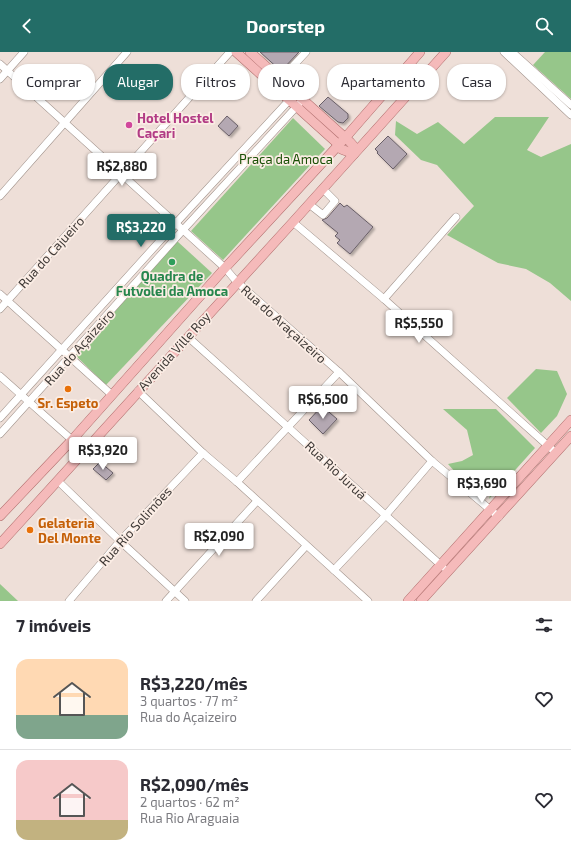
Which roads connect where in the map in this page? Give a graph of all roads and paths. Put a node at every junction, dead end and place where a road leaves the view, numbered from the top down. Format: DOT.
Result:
graph roads {
  1 [pos="24,52"];
  2 [pos="127,52"];
  3 [pos="230,52"];
  4 [pos="236,52"];
  5 [pos="250,52"];
  6 [pos="306,52"];
  7 [pos="420,52"];
  8 [pos="446,52"];
  9 [pos="507,52"];
  10 [pos="0,64"];
  11 [pos="264,64"];
  12 [pos="295,64"];
  13 [pos="8,70"];
  14 [pos="258,70"];
  15 [pos="0,79"];
  16 [pos="296,100"];
  17 [pos="570,110"];
  18 [pos="64,122"];
  19 [pos="342,141"];
  20 [pos="355,152"];
  21 [pos="121,174"];
  22 [pos="323,189"];
  23 [pos="0,196"];
  24 [pos="309,204"];
  25 [pos="456,217"];
  26 [pos="293,222"];
  27 [pos="176,223"];
  28 [pos="183,230"];
  29 [pos="225,268"];
  30 [pos="237,282"];
  31 [pos="0,294"];
  32 [pos="384,299"];
  33 [pos="8,301"];
  34 [pos="0,309"];
  35 [pos="188,337"];
  36 [pos="62,349"];
  37 [pos="71,357"];
  38 [pos="339,372"];
  39 [pos="0,376"];
  40 [pos="138,391"];
  41 [pos="21,394"];
  42 [pos="112,395"];
  43 [pos="29,402"];
  44 [pos="0,418"];
  45 [pos="571,420"];
  46 [pos="288,427"];
  47 [pos="0,434"];
  48 [pos="571,436"];
  49 [pos="72,440"];
  50 [pos="548,446"];
  51 [pos="202,453"];
  52 [pos="556,453"];
  53 [pos="432,462"];
  54 [pos="58,481"];
  55 [pos="236,482"];
  56 [pos="257,501"];
  57 [pos="491,510"];
  58 [pos="0,516"];
  59 [pos="385,516"];
  60 [pos="499,517"];
  61 [pos="120,542"];
  62 [pos="0,544"];
  63 [pos="306,546"];
  64 [pos="444,568"];
  65 [pos="334,570"];
  66 [pos="175,592"];
  67 [pos="69,601"];
  68 [pos="166,601"];
  69 [pos="185,601"];
  70 [pos="256,601"];
  71 [pos="368,601"];
  72 [pos="408,601"];
  73 [pos="421,601"];
  1 -- 13 [label="street"];
  2 -- 18 [label="street"];
  3 -- 21 [label="street, Rua do Cajueiro"];
  4 -- 14 [label="main road"];
  5 -- 11 [label="main road"];
  6 -- 12 [label="street"];
  7 -- 19 [label="main road, Avenida Ville Roy"];
  8 -- 20 [label="main road, Avenida Ville Roy"];
  9 -- 17 [label="street"];
  10 -- 13 [label="street, Rua do Araçaizeiro"];
  13 -- 15 [label="street"];
  13 -- 18 [label="street, Rua do Araçaizeiro"];
  16 -- 19 [label="main road"];
  16 -- 27 [label="street, Rua do Açaizeiro"];
  16 -- 28 [label="street, Rua do Açaizeiro"];
  18 -- 21 [label="street, Rua do Araçaizeiro"];
  18 -- 23 [label="street"];
  19 -- 20 [label="main road"];
  19 -- 29 [label="main road, Avenida Ville Roy"];
  20 -- 22 [label="main road, Avenida Ville Roy"];
  21 -- 27 [label="street, Rua do Araçaizeiro"];
  21 -- 33 [label="street, Rua do Cajueiro"];
  22 -- 24 [label="main road, Avenida Ville Roy"];
  22 -- 24 [label="street"];
  24 -- 26 [label="main road, Avenida Ville Roy"];
  25 -- 32 [label="street"];
  26 -- 30 [label="main road, Avenida Ville Roy"];
  26 -- 32 [label="street"];
  27 -- 28 [label="street, Rua do Araçaizeiro"];
  27 -- 36 [label="street, Rua do Açaizeiro"];
  28 -- 29 [label="street, Rua do Araçaizeiro"];
  28 -- 37 [label="street, Rua do Açaizeiro"];
  29 -- 30 [label="street, Rua do Araçaizeiro"];
  29 -- 42 [label="main road, Avenida Ville Roy"];
  30 -- 35 [label="main road, Avenida Ville Roy"];
  30 -- 38 [label="street, Rua do Araçaizeiro"];
  31 -- 33 [label="street"];
  32 -- 50 [label="street"];
  33 -- 34 [label="street, Rua do Cajueiro"];
  33 -- 36 [label="street"];
  35 -- 40 [label="main road, Avenida Ville Roy"];
  35 -- 46 [label="street, Rua Rio Juruá"];
  36 -- 37 [label="street"];
  36 -- 41 [label="street, Rua do Açaizeiro"];
  37 -- 42 [label="street"];
  37 -- 43 [label="street, Rua do Açaizeiro"];
  38 -- 46 [label="street"];
  38 -- 53 [label="street, Rua do Araçaizeiro"];
  39 -- 41 [label="street"];
  40 -- 51 [label="street"];
  40 -- 54 [label="main road, Avenida Ville Roy"];
  41 -- 43 [label="street"];
  41 -- 44 [label="street, Rua do Açaizeiro"];
  42 -- 49 [label="main road, Avenida Ville Roy"];
  43 -- 47 [label="street, Rua do Açaizeiro"];
  43 -- 49 [label="street"];
  45 -- 50 [label="main road"];
  46 -- 55 [label="street"];
  46 -- 59 [label="street, Rua Rio Juruá"];
  48 -- 52 [label="main road"];
  49 -- 58 [label="main road, Avenida Ville Roy"];
  50 -- 52 [label="street"];
  50 -- 57 [label="main road"];
  51 -- 55 [label="street"];
  51 -- 61 [label="street, Rua Rio Solimões"];
  52 -- 60 [label="main road"];
  53 -- 57 [label="street, Rua do Araçaizeiro"];
  53 -- 59 [label="street"];
  54 -- 61 [label="street"];
  54 -- 62 [label="main road, Avenida Ville Roy"];
  55 -- 56 [label="street"];
  56 -- 63 [label="street"];
  56 -- 66 [label="street"];
  57 -- 60 [label="street, Rua do Araçaizeiro"];
  57 -- 64 [label="main road"];
  59 -- 64 [label="street, Rua Rio Juruá"];
  59 -- 65 [label="street"];
  60 -- 64 [label="main road"];
  61 -- 66 [label="street"];
  61 -- 67 [label="street, Rua Rio Solimões"];
  63 -- 65 [label="street"];
  63 -- 70 [label="street"];
  64 -- 72 [label="main road"];
  64 -- 73 [label="main road"];
  65 -- 71 [label="street"];
  66 -- 68 [label="street"];
  66 -- 69 [label="street"];
}
